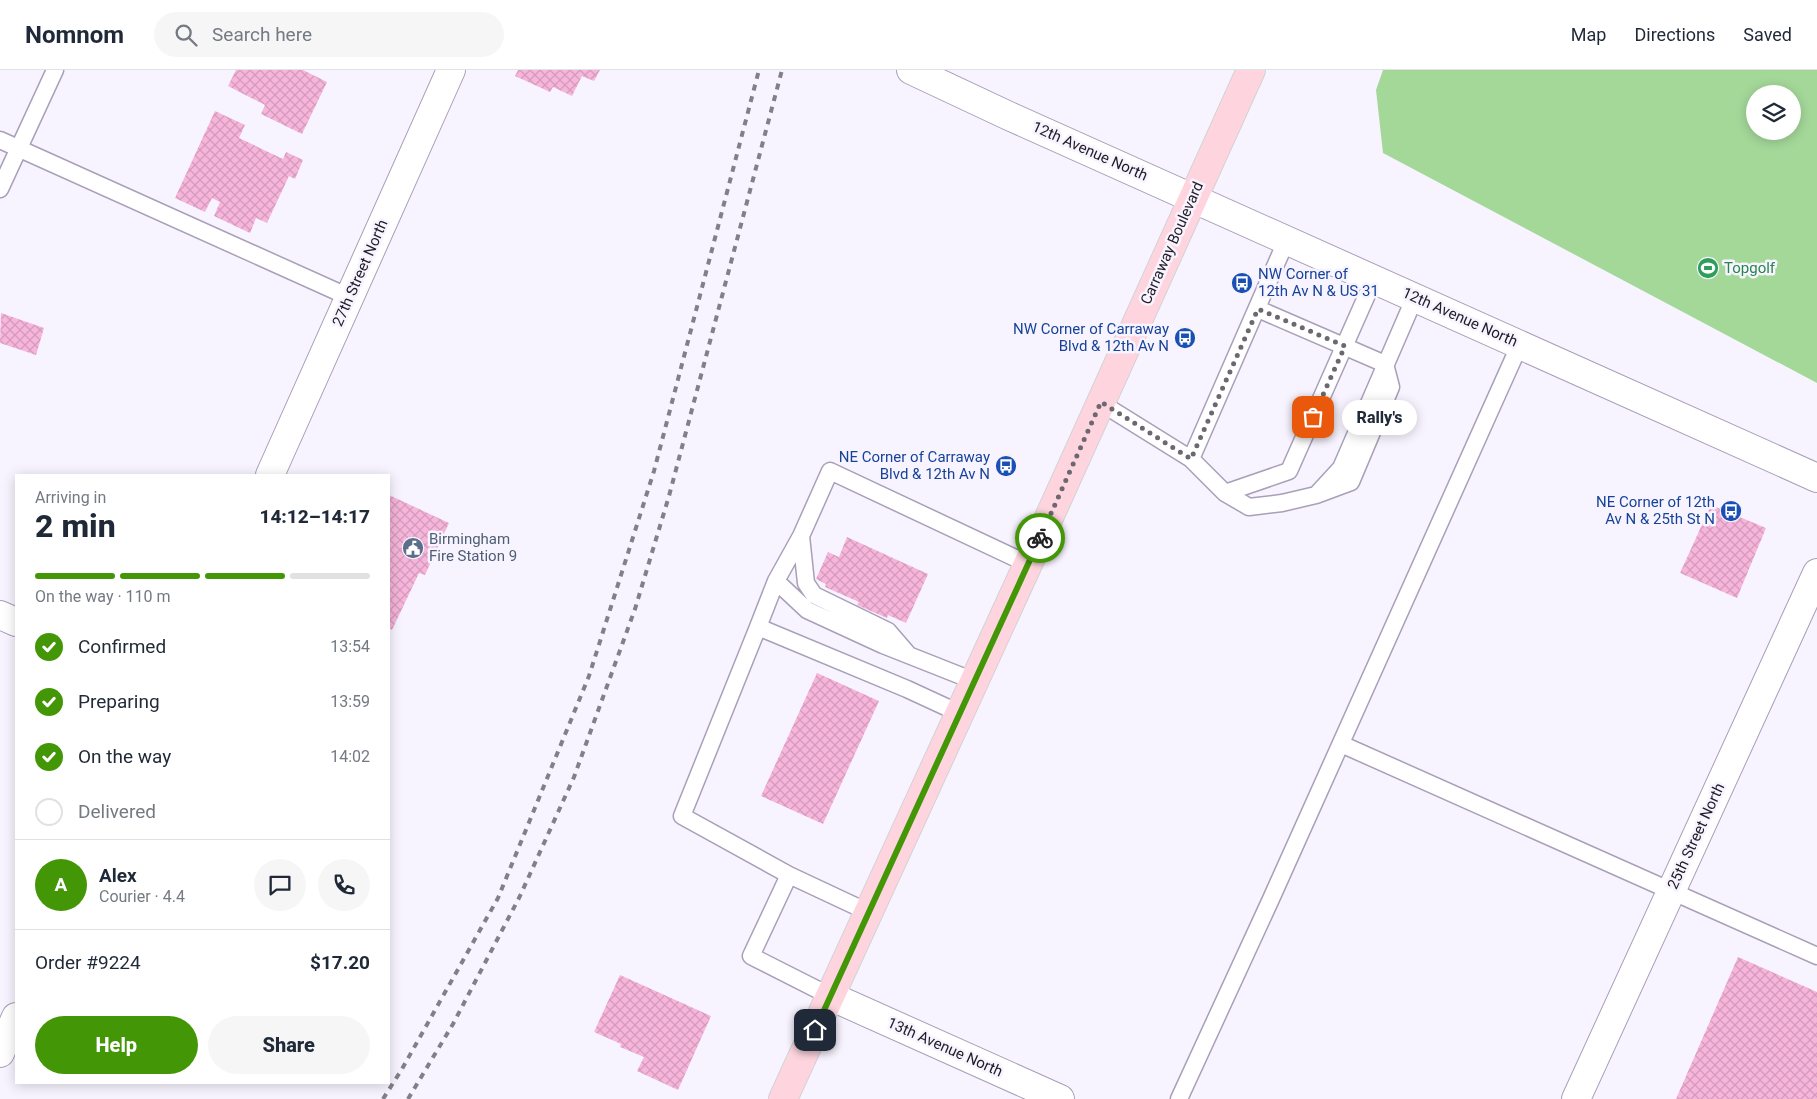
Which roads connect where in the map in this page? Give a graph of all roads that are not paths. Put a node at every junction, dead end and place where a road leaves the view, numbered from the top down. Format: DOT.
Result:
graph roads {
  1 [pos="55,70"];
  2 [pos="451,70"];
  3 [pos="1251,70"];
  4 [pos="914,71"];
  5 [pos="0,140"];
  6 [pos="19,148"];
  7 [pos="0,189"];
  8 [pos="1193,197"];
  9 [pos="1287,239"];
  10 [pos="1374,279"];
  11 [pos="349,297"];
  12 [pos="1415,297"];
  13 [pos="1258,309"];
  14 [pos="1520,344"];
  15 [pos="1345,346"];
  16 [pos="1385,364"];
  17 [pos="1101,402"];
  18 [pos="1191,459"];
  19 [pos="270,474"];
  20 [pos="1817,478"];
  21 [pos="1225,493"];
  22 [pos="801,536"];
  23 [pos="1028,564"];
  24 [pos="776,581"];
  25 [pos="1814,588"];
  26 [pos="0,614"];
  27 [pos="15,622"];
  28 [pos="758,627"];
  29 [pos="910,656"];
  30 [pos="974,681"];
  31 [pos="959,713"];
  32 [pos="1341,744"];
  33 [pos="789,875"];
  34 [pos="1670,891"];
  35 [pos="868,912"];
  36 [pos="1817,956"];
  37 [pos="830,996"];
  38 [pos="15,1019"];
  39 [pos="0,1053"];
  40 [pos="783,1099"];
  41 [pos="1060,1099"];
  42 [pos="1179,1099"];
  43 [pos="1576,1099"];
  1 -- 6 [label="lane"];
  2 -- 11 [label="street, 27th Street North"];
  3 -- 8 [label="main road, Carraway Boulevard"];
  4 -- 8 [label="street, 12th Avenue North"];
  5 -- 6 [label="lane"];
  6 -- 7 [label="lane"];
  6 -- 11 [label="lane"];
  8 -- 9 [label="street, 12th Avenue North"];
  8 -- 17 [label="main road, Carraway Boulevard"];
  9 -- 10 [label="street, 12th Avenue North"];
  9 -- 13 [label="lane"];
  10 -- 12 [label="street, 12th Avenue North"];
  10 -- 15 [label="lane"];
  11 -- 19 [label="street, 27th Street North"];
  12 -- 14 [label="street, 12th Avenue North"];
  12 -- 16 [label="lane"];
  13 -- 15 [label="lane"];
  13 -- 18 [label="lane"];
  14 -- 20 [label="street, 12th Avenue North"];
  14 -- 32 [label="lane"];
  15 -- 16 [label="lane"];
  15 -- 21 [label="lane"];
  16 -- 21 [label="lane"];
  17 -- 18 [label="lane"];
  17 -- 23 [label="main road, Carraway Boulevard"];
  18 -- 21 [label="lane"];
  22 -- 23 [label="lane"];
  22 -- 24 [label="lane"];
  22 -- 29 [label="lane"];
  23 -- 30 [label="main road, Carraway Boulevard"];
  24 -- 28 [label="lane"];
  24 -- 29 [label="lane"];
  25 -- 34 [label="street, 25th Street North"];
  26 -- 27 [label="street"];
  28 -- 31 [label="lane"];
  28 -- 33 [label="lane"];
  29 -- 30 [label="lane"];
  30 -- 31 [label="main road, Carraway Boulevard"];
  31 -- 35 [label="main road, Carraway Boulevard"];
  32 -- 34 [label="lane"];
  32 -- 42 [label="lane"];
  33 -- 35 [label="lane"];
  33 -- 37 [label="lane"];
  34 -- 36 [label="lane"];
  34 -- 43 [label="street, 25th Street North"];
  35 -- 37 [label="main road, Carraway Boulevard"];
  37 -- 40 [label="main road, Carraway Boulevard"];
  37 -- 41 [label="street, 13th Avenue North"];
  38 -- 39 [label="street"];
}
